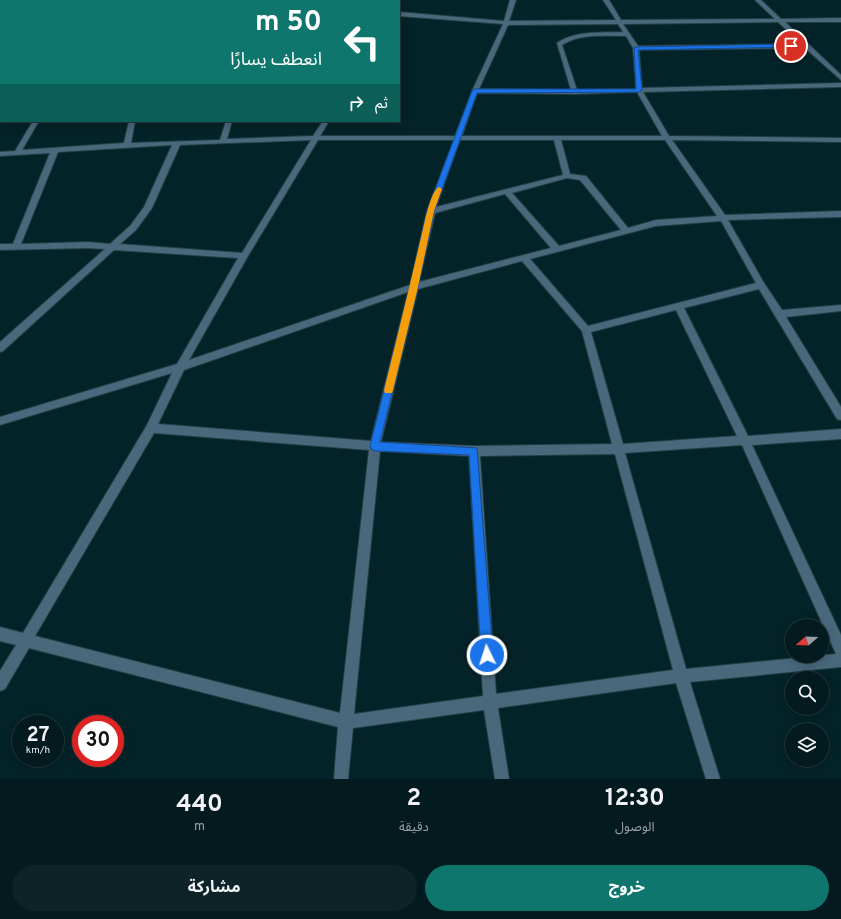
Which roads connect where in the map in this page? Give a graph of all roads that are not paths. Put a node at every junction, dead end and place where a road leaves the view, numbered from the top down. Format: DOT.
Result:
graph roads {
  1 [pos="513,0"];
  2 [pos="606,0"];
  3 [pos="758,0"];
  4 [pos="400,14"];
  5 [pos="778,19"];
  6 [pos="841,20"];
  7 [pos="620,21"];
  8 [pos="506,23"];
  9 [pos="627,34"];
  10 [pos="807,46"];
  11 [pos="636,48"];
  12 [pos="841,78"];
  13 [pos="841,86"];
  14 [pos="639,90"];
  15 [pos="474,91"];
  16 [pos="575,92"];
  17 [pos="35,122"];
  18 [pos="132,122"];
  19 [pos="229,122"];
  20 [pos="326,122"];
  21 [pos="318,138"];
  22 [pos="457,138"];
  23 [pos="557,138"];
  24 [pos="667,138"];
  25 [pos="841,140"];
  26 [pos="223,142"];
  27 [pos="177,143"];
  28 [pos="127,145"];
  29 [pos="55,150"];
  30 [pos="18,153"];
  31 [pos="0,154"];
  32 [pos="567,176"];
  33 [pos="507,192"];
  34 [pos="431,211"];
  35 [pos="841,214"];
  36 [pos="723,218"];
  37 [pos="626,231"];
  38 [pos="16,246"];
  39 [pos="0,247"];
  40 [pos="114,247"];
  41 [pos="557,249"];
  42 [pos="244,256"];
  43 [pos="524,258"];
  44 [pos="761,285"];
  45 [pos="414,287"];
  46 [pos="679,306"];
  47 [pos="841,308"];
  48 [pos="780,314"];
  49 [pos="586,330"];
  50 [pos="0,348"];
  51 [pos="180,367"];
  52 [pos="841,416"];
  53 [pos="0,421"];
  54 [pos="151,428"];
  55 [pos="841,434"];
  56 [pos="745,441"];
  57 [pos="375,446"];
  58 [pos="619,449"];
  59 [pos="474,451"];
  60 [pos="0,634"];
  61 [pos="26,640"];
  62 [pos="841,650"];
  63 [pos="841,660"];
  64 [pos="681,676"];
  65 [pos="0,684"];
  66 [pos="490,702"];
  67 [pos="346,722"];
  68 [pos="341,779"];
  69 [pos="502,779"];
  70 [pos="713,779"];
  1 -- 8 [label="street"];
  2 -- 7 [label="street"];
  3 -- 5 [label="street"];
  4 -- 8 [label="street"];
  5 -- 6 [label="street"];
  5 -- 7 [label="street"];
  5 -- 10 [label="street"];
  7 -- 8 [label="street"];
  7 -- 9 [label="street"];
  8 -- 15 [label="street"];
  9 -- 11 [label="street"];
  9 -- 16 [label="street"];
  10 -- 11 [label="street"];
  10 -- 12 [label="street"];
  11 -- 14 [label="street"];
  13 -- 14 [label="street"];
  14 -- 16 [label="street"];
  14 -- 24 [label="street"];
  15 -- 16 [label="street"];
  15 -- 22 [label="street"];
  17 -- 30 [label="street"];
  18 -- 28 [label="street"];
  19 -- 26 [label="street"];
  20 -- 21 [label="street"];
  21 -- 22 [label="street"];
  21 -- 26 [label="street"];
  21 -- 42 [label="street"];
  22 -- 23 [label="street"];
  22 -- 34 [label="street"];
  23 -- 24 [label="street"];
  23 -- 32 [label="street"];
  24 -- 25 [label="street"];
  24 -- 36 [label="street"];
  26 -- 27 [label="street"];
  27 -- 28 [label="street"];
  27 -- 40 [label="street"];
  28 -- 29 [label="street"];
  29 -- 30 [label="street"];
  29 -- 38 [label="street"];
  30 -- 31 [label="street"];
  32 -- 33 [label="street"];
  32 -- 37 [label="street"];
  33 -- 34 [label="street"];
  33 -- 41 [label="street"];
  34 -- 45 [label="street"];
  35 -- 36 [label="street"];
  36 -- 37 [label="street"];
  36 -- 44 [label="street"];
  37 -- 41 [label="street"];
  38 -- 39 [label="street"];
  38 -- 40 [label="street"];
  40 -- 42 [label="street"];
  40 -- 50 [label="street"];
  41 -- 43 [label="street"];
  42 -- 51 [label="street"];
  43 -- 45 [label="street"];
  43 -- 49 [label="street"];
  44 -- 46 [label="street"];
  44 -- 48 [label="street"];
  45 -- 51 [label="street"];
  45 -- 57 [label="street"];
  46 -- 49 [label="street"];
  46 -- 56 [label="street"];
  47 -- 48 [label="street"];
  48 -- 52 [label="street"];
  49 -- 58 [label="street"];
  51 -- 53 [label="street"];
  51 -- 54 [label="street"];
  54 -- 57 [label="street"];
  54 -- 61 [label="street"];
  55 -- 56 [label="street"];
  56 -- 58 [label="street"];
  56 -- 62 [label="street"];
  57 -- 59 [label="street"];
  57 -- 67 [label="street"];
  58 -- 59 [label="street"];
  58 -- 64 [label="street"];
  59 -- 66 [label="street"];
  60 -- 61 [label="street"];
  61 -- 65 [label="street"];
  61 -- 67 [label="street"];
  63 -- 64 [label="street"];
  64 -- 66 [label="street"];
  64 -- 70 [label="street"];
  66 -- 67 [label="street"];
  66 -- 69 [label="street"];
  67 -- 68 [label="street"];
}
